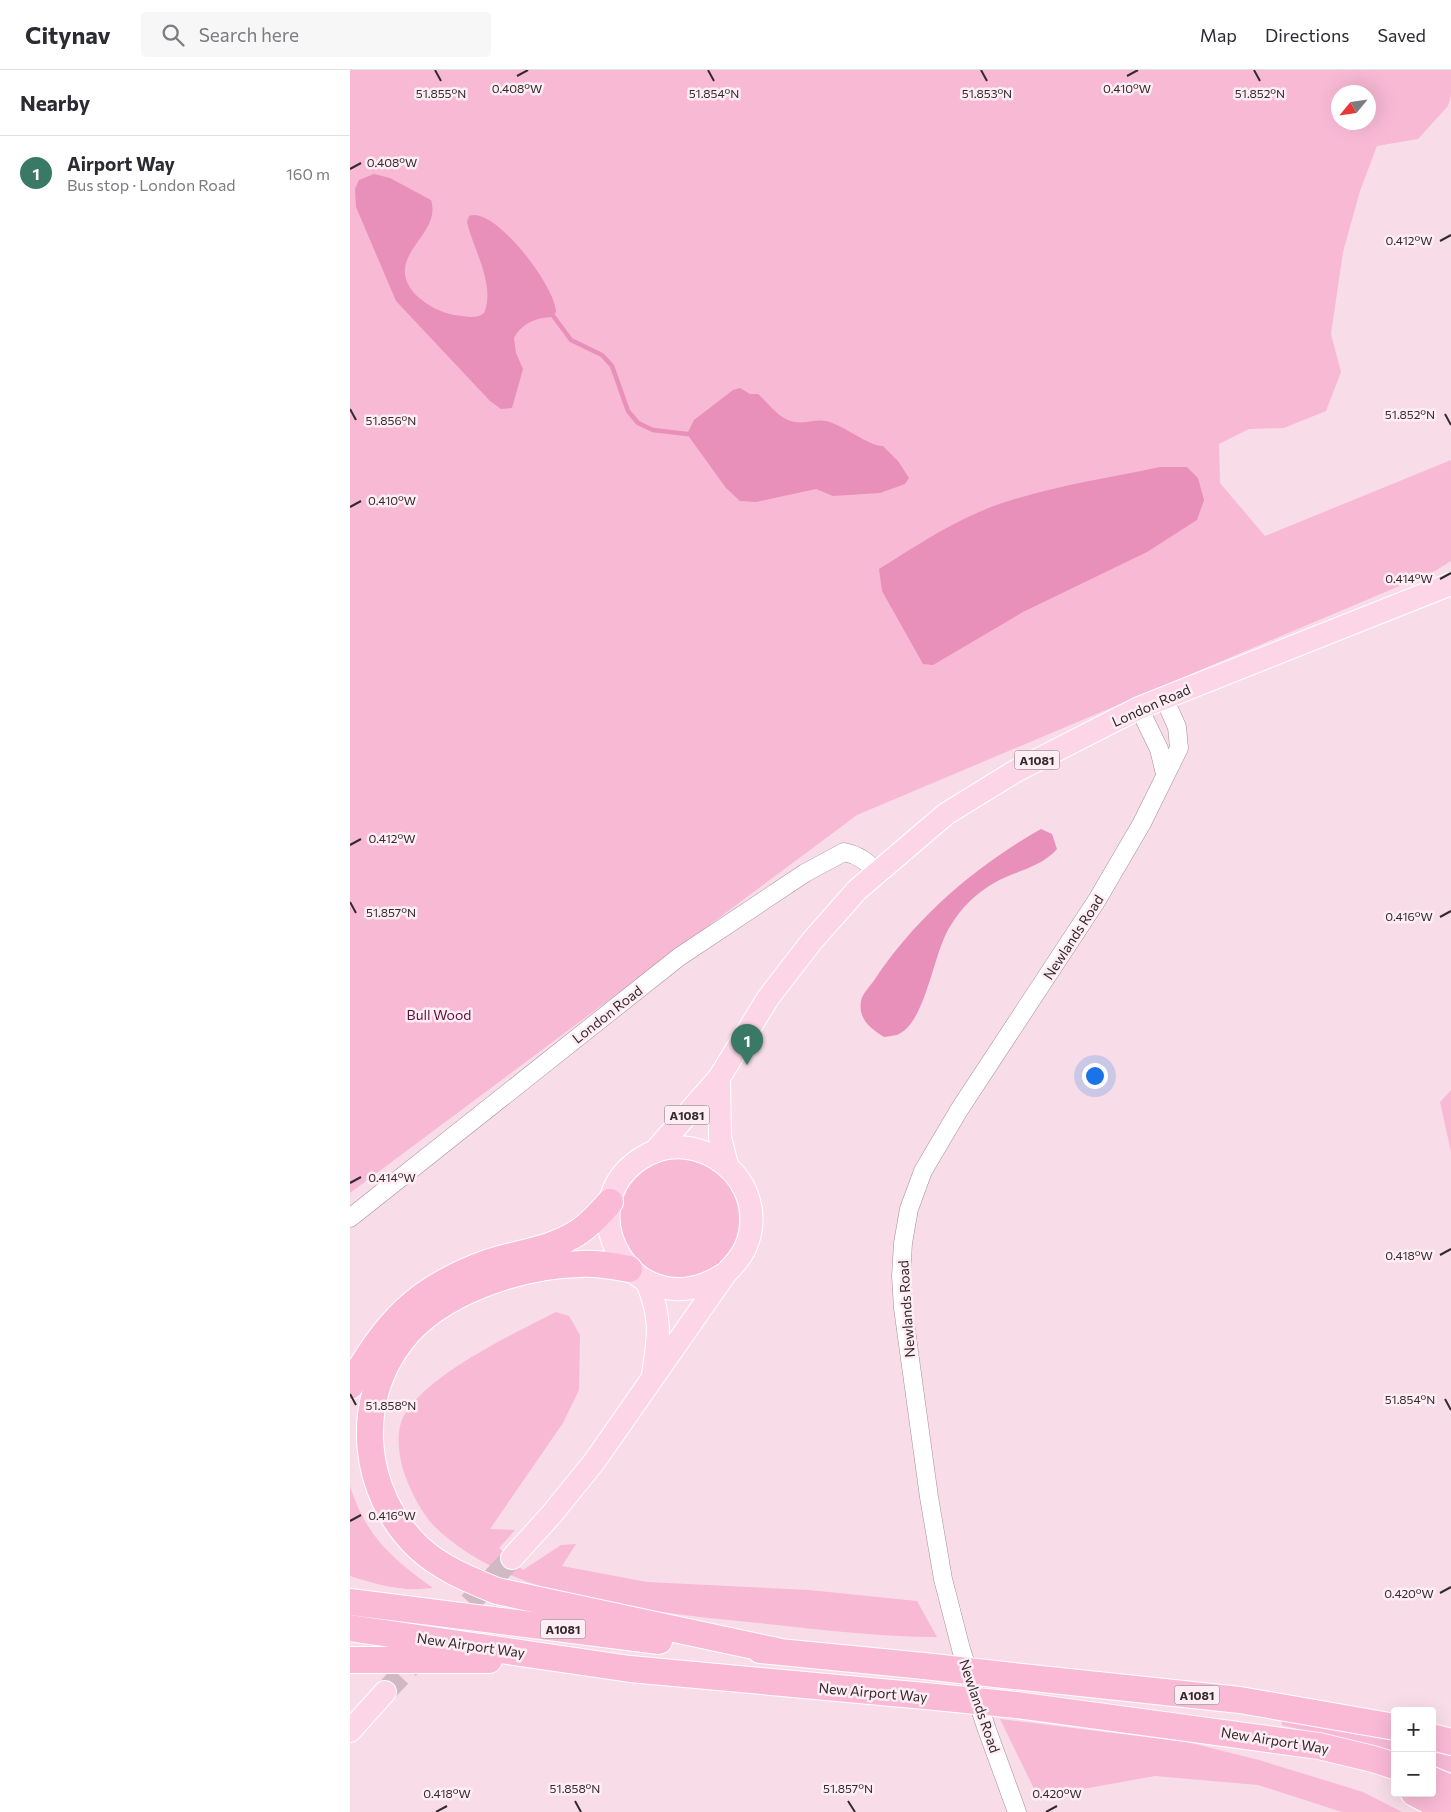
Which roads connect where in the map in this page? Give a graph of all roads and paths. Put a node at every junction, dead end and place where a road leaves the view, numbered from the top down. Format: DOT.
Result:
graph roads {
  1 [pos="1451,584"];
  2 [pos="1164,698"];
  3 [pos="1139,708"];
  4 [pos="1165,774"];
  5 [pos="877,872"];
  6 [pos="719,1078"];
  7 [pos="655,1151"];
  8 [pos="727,1164"];
  9 [pos="610,1202"];
  10 [pos="350,1218"];
  11 [pos="726,1273"];
  12 [pos="638,1275"];
  13 [pos="653,1376"];
  14 [pos="350,1386"];
  15 [pos="512,1558"];
  16 [pos="350,1602"];
  17 [pos="350,1628"];
  18 [pos="777,1651"];
  19 [pos="557,1658"];
  20 [pos="350,1660"];
  21 [pos="385,1692"];
  22 [pos="1391,1726"];
  23 [pos="1436,1729"];
  24 [pos="350,1731"];
  25 [pos="1451,1731"];
  26 [pos="1222,1732"];
  27 [pos="1436,1738"];
  28 [pos="1451,1742"];
  29 [pos="1391,1765"];
  30 [pos="1436,1782"];
  31 [pos="1391,1783"];
  32 [pos="1451,1788"];
  33 [pos="1422,1797"];
  34 [pos="1017,1812"];
  35 [pos="1451,1812"];
  1 -- 2 [label="main road, London Road / A1081"];
  2 -- 3 [label="main road, London Road / A1081"];
  2 -- 4 [label="street, Newlands Road"];
  3 -- 4 [label="street"];
  3 -- 5 [label="main road, London Road / A1081"];
  4 -- 34 [label="street, Newlands Road"];
  5 -- 6 [label="main road, London Road / A1081"];
  5 -- 10 [label="street, London Road"];
  6 -- 7 [label="main road, London Road / A1081"];
  6 -- 8 [label="main road, A1081"];
  7 -- 8 [label="main road"];
  7 -- 9 [label="main road"];
  8 -- 11 [label="main road"];
  9 -- 12 [label="main road"];
  9 -- 14 [label="highway"];
  11 -- 12 [label="main road"];
  11 -- 13 [label="main road"];
  12 -- 13 [label="main road"];
  12 -- 18 [label="highway, A1081"];
  13 -- 15 [label="main road"];
  16 -- 18 [label="highway, New Airport Way / A1081"];
  17 -- 19 [label="highway, New Airport Way / A1081"];
  18 -- 22 [label="highway, New Airport Way / A1081, bridge"];
  19 -- 20 [label="highway, A1081"];
  19 -- 26 [label="highway, New Airport Way / A1081, bridge"];
  21 -- 24 [label="main road"];
  23 -- 25 [label="highway"];
  26 -- 29 [label="highway, New Airport Way / A1081"];
  26 -- 31 [label="highway"];
  27 -- 28 [label="highway"];
  30 -- 32 [label="highway"];
  33 -- 35 [label="highway"];
}
